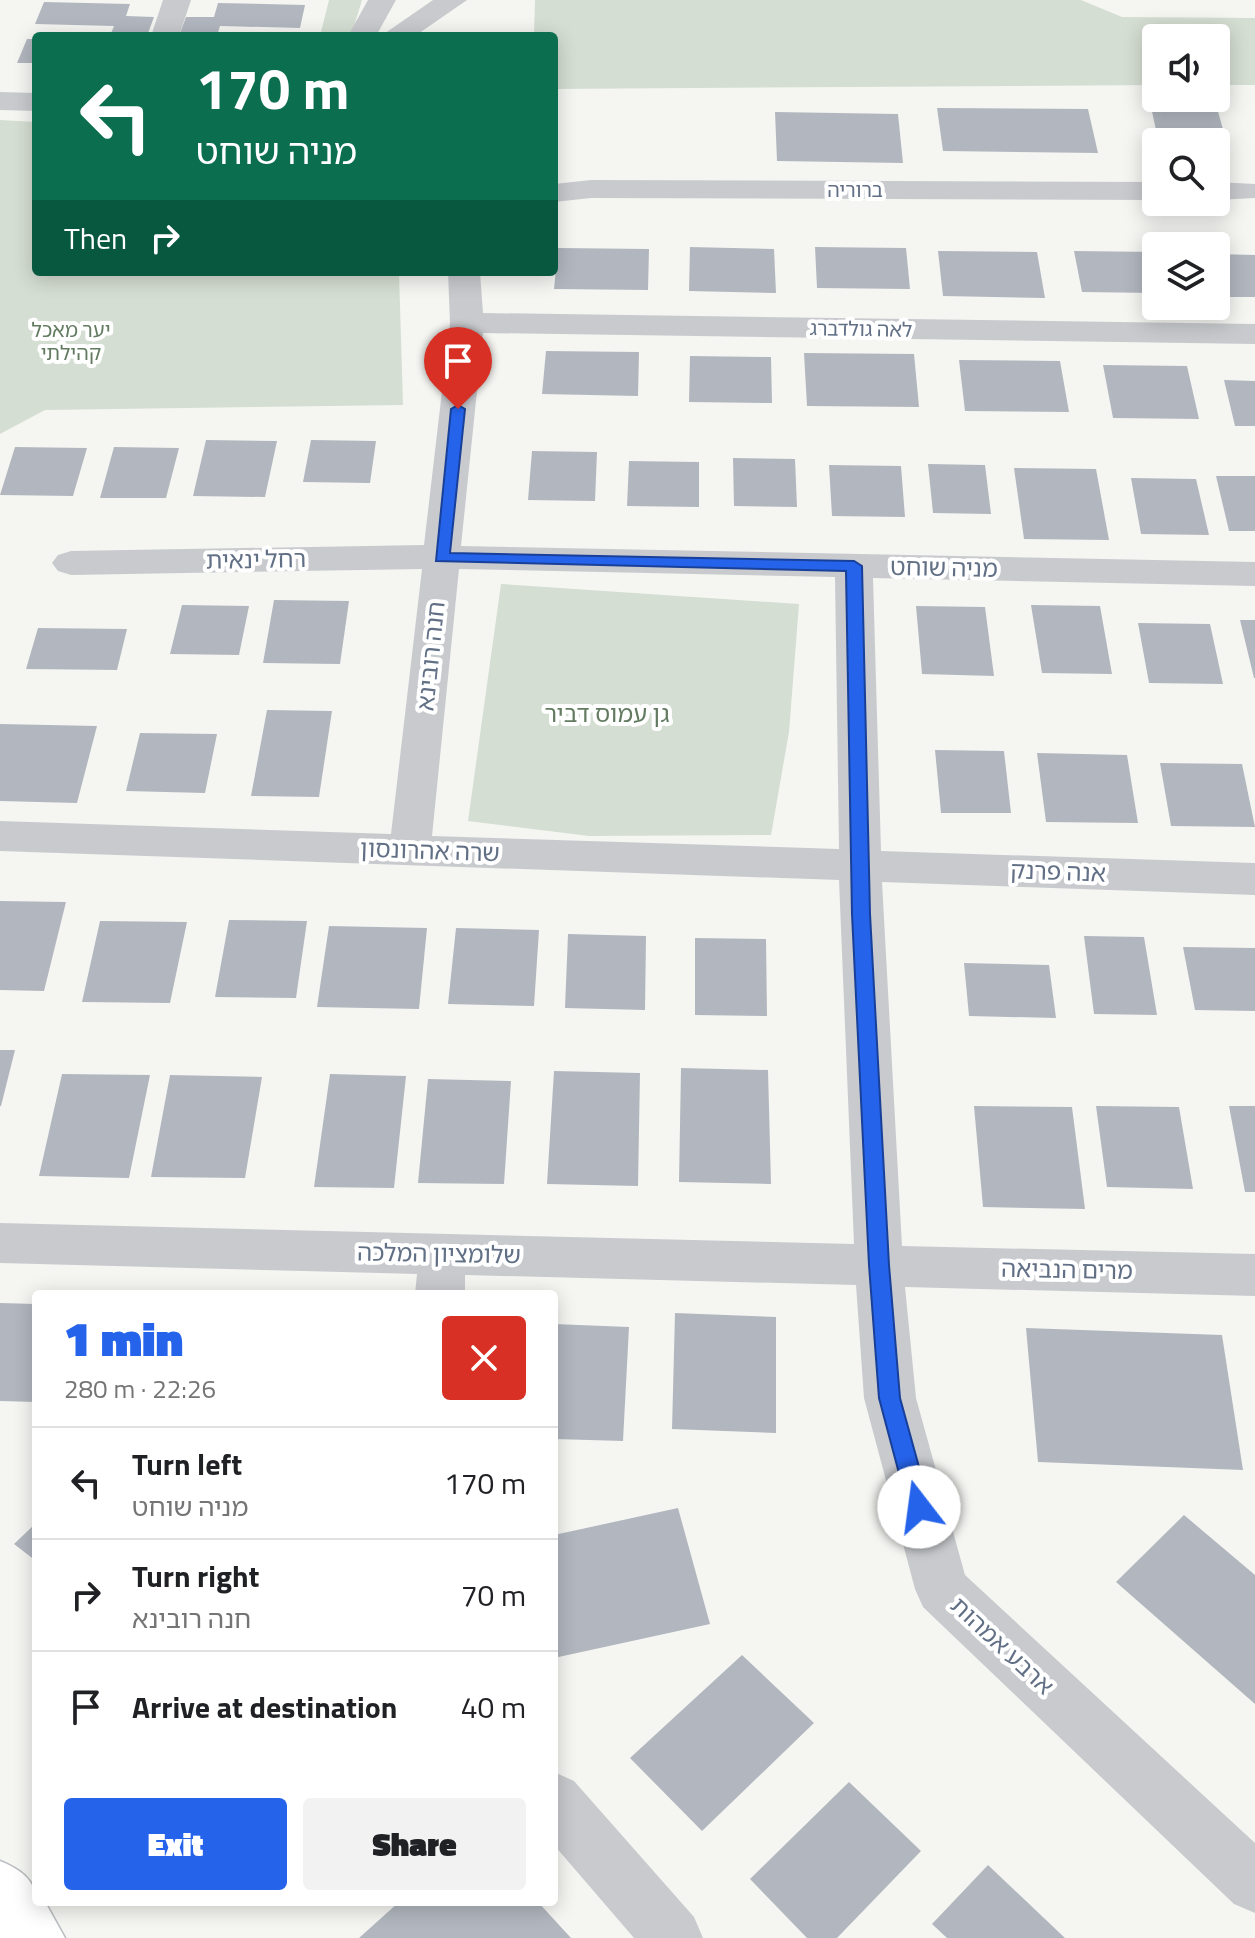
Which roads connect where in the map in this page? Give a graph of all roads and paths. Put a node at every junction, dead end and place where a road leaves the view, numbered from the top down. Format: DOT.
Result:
graph roads {
  1 [pos="177,0"];
  2 [pos="382,0"];
  3 [pos="453,0"];
  4 [pos="166,32"];
  5 [pos="364,32"];
  6 [pos="401,32"];
  7 [pos="0,101"];
  8 [pos="32,102"];
  9 [pos="1142,191"];
  10 [pos="558,193"];
  11 [pos="464,276"];
  12 [pos="467,323"];
  13 [pos="1255,334"];
  14 [pos="442,557"];
  15 [pos="71,563"];
  16 [pos="854,566"];
  17 [pos="1255,574"];
  18 [pos="0,836"];
  19 [pos="410,850"];
  20 [pos="861,866"];
  21 [pos="1255,879"];
  22 [pos="0,1243"];
  23 [pos="879,1265"];
  24 [pos="441,1274"];
  25 [pos="1255,1275"];
  26 [pos="558,1806"];
  27 [pos="1255,1883"];
  28 [pos="0,1891"];
  29 [pos="35,1938"];
  30 [pos="673,1938"];
  1 -- 4 [label="street"];
  2 -- 5 [label="street"];
  3 -- 6 [label="street"];
  7 -- 8 [label="street"];
  9 -- 10 [label="street, ברוריה"];
  11 -- 12 [label="street, חנה רובינא"];
  12 -- 13 [label="street, לאה גולדברג"];
  12 -- 14 [label="street, חנה רובינא"];
  14 -- 15 [label="street, רחל ינאית"];
  14 -- 16 [label="street, מניה שוחט"];
  14 -- 19 [label="street, חנה רובינא"];
  16 -- 17 [label="street, מניה שוחט"];
  16 -- 20 [label="street, ארבע אמהות"];
  18 -- 19 [label="street, שרה אהרונסון"];
  19 -- 20 [label="street, שרה אהרונסון"];
  20 -- 21 [label="street, אנה פרנק"];
  20 -- 23 [label="street, ארבע אמהות"];
  22 -- 24 [label="street, שלומציון המלכה"];
  23 -- 24 [label="street, שלומציון המלכה"];
  23 -- 25 [label="street, מרים הנביאה"];
  23 -- 27 [label="street, ארבע אמהות"];
  26 -- 30 [label="street"];
  28 -- 29 [label="main road"];
}
